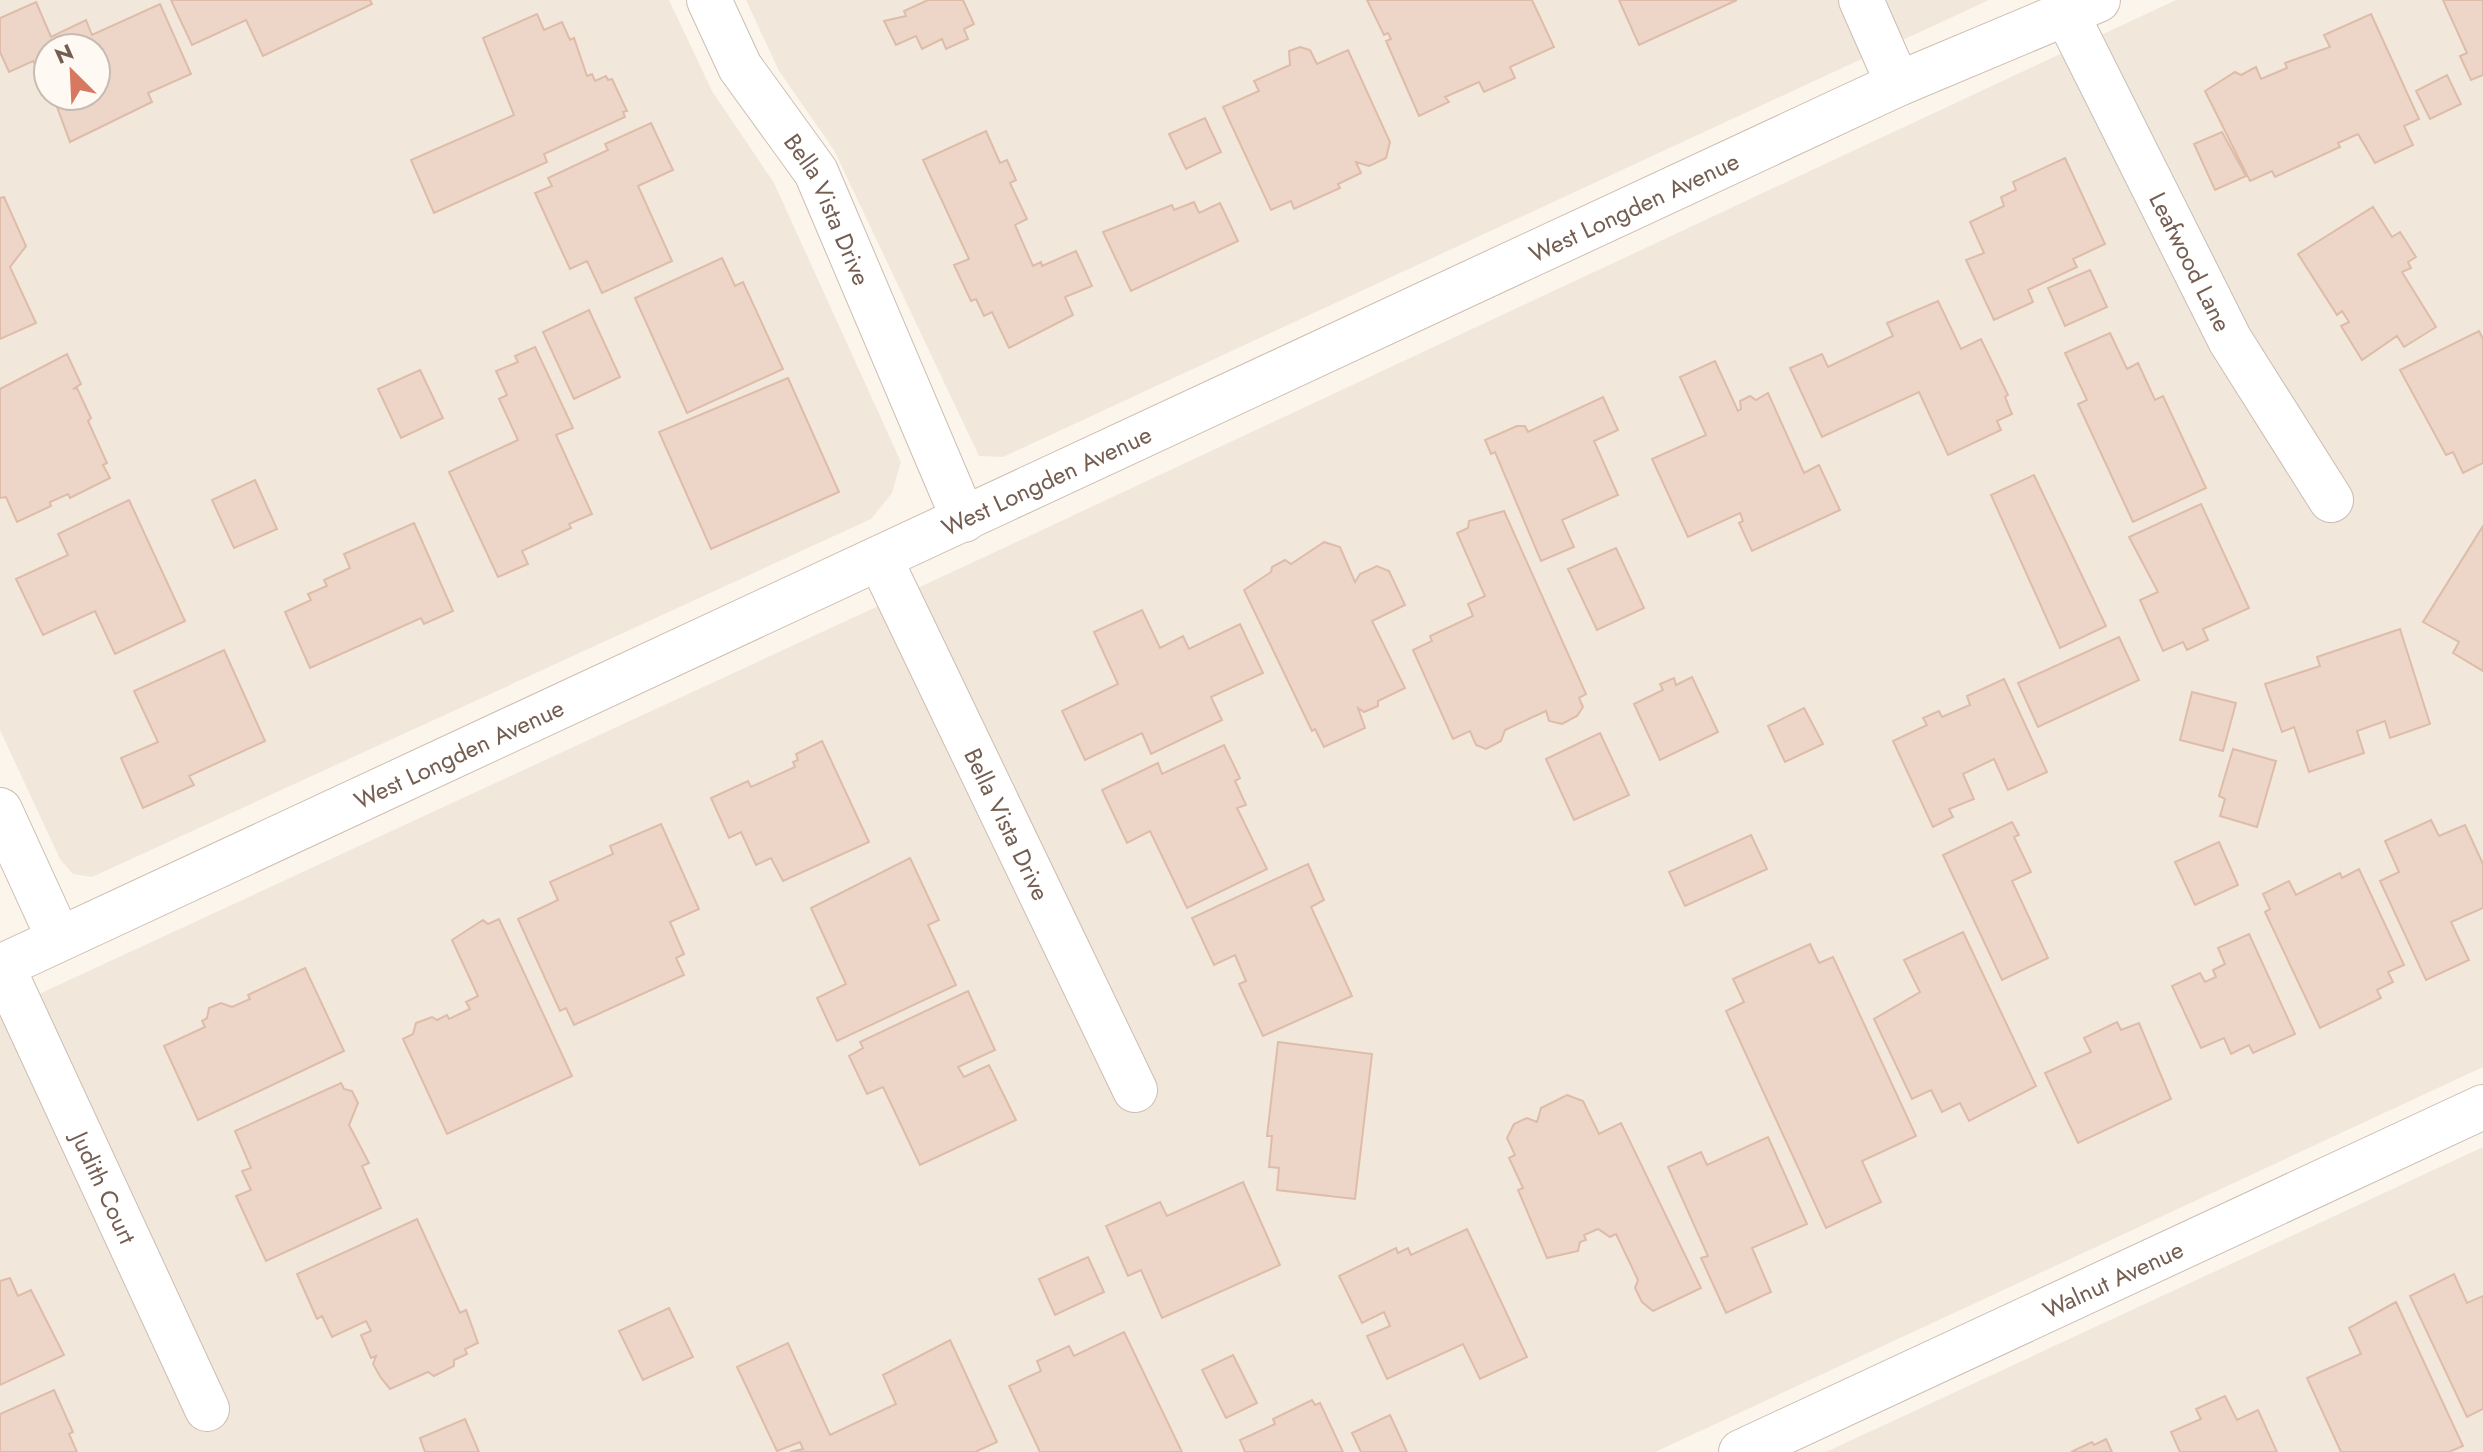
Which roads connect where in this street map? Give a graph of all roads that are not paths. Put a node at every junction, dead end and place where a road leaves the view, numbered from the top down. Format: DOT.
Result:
graph roads {
  1 [pos="709,0"];
  2 [pos="1861,0"];
  3 [pos="2082,7"];
  4 [pos="1898,84"];
  5 [pos="2331,500"];
  6 [pos="964,520"];
  7 [pos="880,559"];
  8 [pos="0,810"];
  9 [pos="59,939"];
  10 [pos="1,967"];
  11 [pos="1135,1090"];
  12 [pos="2483,1107"];
  13 [pos="207,1409"];
  14 [pos="1741,1452"];
  1 -- 6 [label="street, Bella Vista Drive"];
  2 -- 4 [label="street"];
  3 -- 4 [label="street, West Longden Avenue"];
  3 -- 5 [label="street, Leafwood Lane"];
  4 -- 6 [label="street, West Longden Avenue"];
  6 -- 7 [label="street, West Longden Avenue"];
  7 -- 9 [label="street, West Longden Avenue"];
  7 -- 11 [label="street, Bella Vista Drive"];
  8 -- 9 [label="street"];
  9 -- 10 [label="street, West Longden Avenue"];
  10 -- 13 [label="street, Judith Court"];
  12 -- 14 [label="street, Walnut Avenue"];
}
